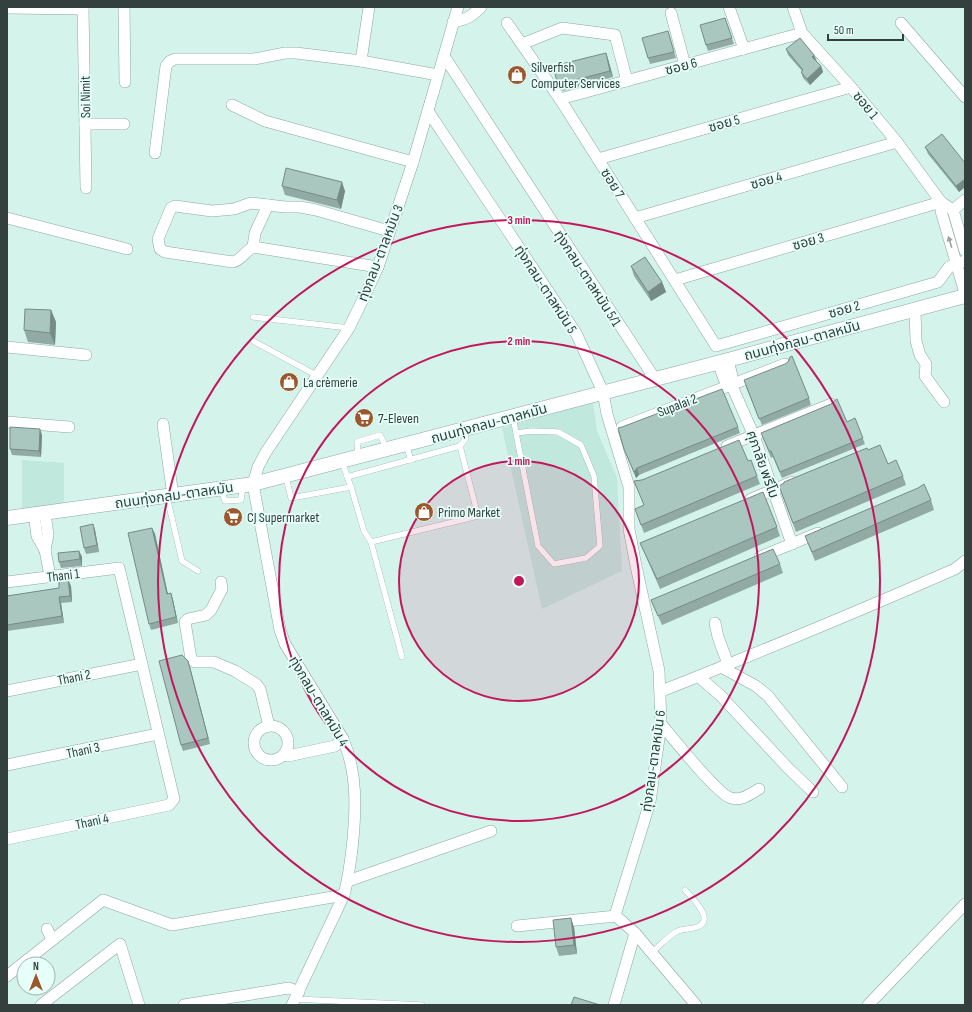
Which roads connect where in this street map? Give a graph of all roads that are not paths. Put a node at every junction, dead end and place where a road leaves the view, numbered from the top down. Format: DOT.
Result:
graph roads {
  1 [pos="124,7"];
  2 [pos="369,7"];
  3 [pos="458,7"];
  4 [pos="481,7"];
  5 [pos="729,7"];
  6 [pos="793,7"];
  7 [pos="7,8"];
  8 [pos="83,8"];
  9 [pos="671,13"];
  10 [pos="453,22"];
  11 [pos="507,23"];
  12 [pos="901,23"];
  13 [pos="802,33"];
  14 [pos="522,44"];
  15 [pos="744,49"];
  16 [pos="444,56"];
  17 [pos="361,61"];
  18 [pos="685,65"];
  19 [pos="438,75"];
  20 [pos="627,81"];
  21 [pos="125,82"];
  22 [pos="851,87"];
  23 [pos="965,97"];
  24 [pos="560,99"];
  25 [pos="232,105"];
  26 [pos="428,111"];
  27 [pos="85,124"];
  28 [pos="124,124"];
  29 [pos="897,142"];
  30 [pos="155,153"];
  31 [pos="598,159"];
  32 [pos="413,162"];
  33 [pos="86,188"];
  34 [pos="965,200"];
  35 [pos="941,202"];
  36 [pos="268,206"];
  37 [pos="953,210"];
  38 [pos="7,218"];
  39 [pos="635,218"];
  40 [pos="389,231"];
  41 [pos="253,247"];
  42 [pos="128,249"];
  43 [pos="965,251"];
  44 [pos="961,263"];
  45 [pos="378,267"];
  46 [pos="675,280"];
  47 [pos="965,293"];
  48 [pos="965,296"];
  49 [pos="915,310"];
  50 [pos="253,317"];
  51 [pos="349,328"];
  52 [pos="253,341"];
  53 [pos="716,346"];
  54 [pos="7,347"];
  55 [pos="86,355"];
  56 [pos="723,361"];
  57 [pos="785,364"];
  58 [pos="316,375"];
  59 [pos="655,379"];
  60 [pos="731,384"];
  61 [pos="603,392"];
  62 [pos="944,402"];
  63 [pos="831,404"];
  64 [pos="513,416"];
  65 [pos="7,422"];
  66 [pos="163,424"];
  67 [pos="69,427"];
  68 [pos="622,427"];
  69 [pos="463,429"];
  70 [pos="516,433"];
  71 [pos="754,436"];
  72 [pos="406,445"];
  73 [pos="460,446"];
  74 [pos="719,450"];
  75 [pos="412,460"];
  76 [pos="342,461"];
  77 [pos="286,476"];
  78 [pos="347,477"];
  79 [pos="802,478"];
  80 [pos="248,485"];
  81 [pos="351,487"];
  82 [pos="773,491"];
  83 [pos="170,496"];
  84 [pos="743,502"];
  85 [pos="39,514"];
  86 [pos="7,518"];
  87 [pos="827,530"];
  88 [pos="371,542"];
  89 [pos="792,544"];
  90 [pos="749,561"];
  91 [pos="965,561"];
  92 [pos="198,571"];
  93 [pos="50,576"];
  94 [pos="7,582"];
  95 [pos="221,582"];
  96 [pos="715,623"];
  97 [pos="402,657"];
  98 [pos="142,664"];
  99 [pos="725,666"];
  100 [pos="699,677"];
  101 [pos="7,691"];
  102 [pos="660,692"];
  103 [pos="661,724"];
  104 [pos="269,726"];
  105 [pos="158,734"];
  106 [pos="344,739"];
  107 [pos="283,755"];
  108 [pos="7,765"];
  109 [pos="842,787"];
  110 [pos="759,788"];
  111 [pos="813,792"];
  112 [pos="491,831"];
  113 [pos="7,839"];
  114 [pos="348,881"];
  115 [pos="686,890"];
  116 [pos="344,895"];
  117 [pos="965,904"];
  118 [pos="616,916"];
  119 [pos="517,926"];
  120 [pos="47,929"];
  121 [pos="635,933"];
  122 [pos="52,940"];
  123 [pos="652,952"];
  124 [pos="7,976"];
  125 [pos="295,999"];
  126 [pos="41,1005"];
  127 [pos="139,1005"];
  128 [pos="184,1005"];
  129 [pos="422,1005"];
  130 [pos="614,1005"];
  131 [pos="696,1005"];
  132 [pos="868,1005"];
  1 -- 21 [label="street"];
  2 -- 17 [label="street"];
  3 -- 10 [label="street, ทุ่งกลม-ตาลหมัน 3"];
  4 -- 10 [label="street"];
  5 -- 15 [label="street"];
  6 -- 13 [label="street, ซอย 1"];
  7 -- 8 [label="street"];
  8 -- 27 [label="street, Soi Nimit"];
  9 -- 18 [label="street"];
  10 -- 16 [label="street, ทุ่งกลม-ตาลหมัน 3"];
  11 -- 14 [label="street, ซอย 7"];
  12 -- 23 [label="street"];
  13 -- 15 [label="street, ซอย 6"];
  13 -- 22 [label="street, ซอย 1"];
  14 -- 20 [label="street"];
  14 -- 24 [label="street, ซอย 7"];
  15 -- 18 [label="street, ซอย 6"];
  16 -- 19 [label="street, ทุ่งกลม-ตาลหมัน 3"];
  16 -- 59 [label="street, ทุ่งกลม-ตาลหมัน 5/1"];
  17 -- 19 [label="street"];
  17 -- 30 [label="street"];
  18 -- 20 [label="street, ซอย 6"];
  19 -- 26 [label="street, ทุ่งกลม-ตาลหมัน 3"];
  20 -- 24 [label="street, ซอย 6"];
  22 -- 29 [label="street, ซอย 1"];
  22 -- 31 [label="street, ซอย 5"];
  24 -- 31 [label="street, ซอย 7"];
  25 -- 32 [label="street"];
  26 -- 32 [label="street, ทุ่งกลม-ตาลหมัน 3"];
  26 -- 61 [label="street, ทุ่งกลม-ตาลหมัน 5"];
  27 -- 28 [label="street"];
  27 -- 33 [label="street, Soi Nimit"];
  29 -- 35 [label="street, ซอย 1"];
  29 -- 39 [label="street, ซอย 4"];
  31 -- 39 [label="street, ซอย 7"];
  32 -- 40 [label="street, ทุ่งกลม-ตาลหมัน 3"];
  34 -- 37 [label="street"];
  35 -- 37 [label="street, ซอย 1"];
  44 -- 35 [label="street, ซอย 1, one-way"];
  35 -- 46 [label="street, ซอย 3"];
  36 -- 40 [label="street"];
  36 -- 41 [label="street"];
  36 -- 41 [label="street"];
  37 -- 43 [label="street"];
  38 -- 42 [label="street"];
  39 -- 46 [label="street, ซอย 7"];
  40 -- 45 [label="street, ทุ่งกลม-ตาลหมัน 3"];
  41 -- 45 [label="street"];
  44 -- 47 [label="street, ซอย 1"];
  44 -- 53 [label="street, ซอย 2"];
  45 -- 51 [label="street, ทุ่งกลม-ตาลหมัน 3"];
  46 -- 53 [label="street, ซอย 7"];
  48 -- 49 [label="street, ถนนทุ่งกลม-ตาลหมัน"];
  49 -- 56 [label="street, ถนนทุ่งกลม-ตาลหมัน"];
  49 -- 62 [label="street"];
  50 -- 51 [label="lane"];
  51 -- 58 [label="street, ทุ่งกลม-ตาลหมัน 3"];
  52 -- 58 [label="lane"];
  54 -- 55 [label="street"];
  56 -- 59 [label="street, ถนนทุ่งกลม-ตาลหมัน"];
  56 -- 60 [label="street, ศุภาลัย พรีโม"];
  57 -- 60 [label="street, Supalai 2"];
  58 -- 80 [label="street, ทุ่งกลม-ตาลหมัน 3"];
  59 -- 61 [label="street, ถนนทุ่งกลม-ตาลหมัน"];
  60 -- 68 [label="street, Supalai 2"];
  60 -- 71 [label="street, ศุภาลัย พรีโม"];
  61 -- 64 [label="street, ถนนทุ่งกลม-ตาลหมัน"];
  61 -- 102 [label="street, ทุ่งกลม-ตาลหมัน 6"];
  63 -- 71 [label="street"];
  64 -- 69 [label="street, ถนนทุ่งกลม-ตาลหมัน"];
  64 -- 70 [label="lane"];
  65 -- 67 [label="street"];
  66 -- 83 [label="street"];
  69 -- 72 [label="street, ถนนทุ่งกลม-ตาลหมัน"];
  69 -- 73 [label="lane"];
  70 -- 70 [label="lane"];
  71 -- 74 [label="street"];
  71 -- 82 [label="street, ศุภาลัย พรีโม"];
  72 -- 75 [label="lane"];
  72 -- 76 [label="street, ถนนทุ่งกลม-ตาลหมัน"];
  73 -- 75 [label="lane"];
  73 -- 88 [label="lane"];
  75 -- 78 [label="lane"];
  76 -- 77 [label="street, ถนนทุ่งกลม-ตาลหมัน"];
  76 -- 78 [label="lane"];
  77 -- 80 [label="street, ถนนทุ่งกลม-ตาลหมัน"];
  77 -- 81 [label="lane"];
  78 -- 81 [label="lane"];
  79 -- 82 [label="street"];
  80 -- 83 [label="street, ถนนทุ่งกลม-ตาลหมัน"];
  80 -- 106 [label="street, ทุ่งกลม-ตาลหมัน 4"];
  81 -- 88 [label="lane"];
  82 -- 84 [label="street"];
  82 -- 89 [label="street, ศุภาลัย พรีโม"];
  83 -- 85 [label="street, ถนนทุ่งกลม-ตาลหมัน"];
  83 -- 92 [label="lane"];
  85 -- 86 [label="street, ถนนทุ่งกลม-ตาลหมัน"];
  85 -- 93 [label="street"];
  87 -- 89 [label="street"];
  88 -- 97 [label="lane"];
  89 -- 90 [label="street"];
  91 -- 99 [label="street"];
  93 -- 94 [label="street, Thani 1"];
  93 -- 98 [label="street, Thani 1"];
  95 -- 104 [label="street"];
  96 -- 99 [label="street"];
  98 -- 101 [label="street, Thani 2"];
  98 -- 105 [label="street"];
  99 -- 100 [label="street"];
  99 -- 109 [label="street"];
  100 -- 102 [label="street"];
  100 -- 111 [label="street"];
  102 -- 103 [label="street, ทุ่งกลม-ตาลหมัน 6"];
  103 -- 110 [label="street"];
  103 -- 118 [label="street, ทุ่งกลม-ตาลหมัน 6"];
  104 -- 107 [label="street"];
  104 -- 107 [label="street"];
  105 -- 108 [label="street, Thani 3"];
  105 -- 113 [label="street, Thani 4"];
  106 -- 107 [label="street"];
  106 -- 114 [label="street, ทุ่งกลม-ตาลหมัน 4"];
  112 -- 114 [label="street"];
  114 -- 116 [label="street, ทุ่งกลม-ตาลหมัน 4"];
  115 -- 123 [label="lane"];
  116 -- 122 [label="street"];
  116 -- 125 [label="street, ทุ่งกลม-ตาลหมัน 4"];
  117 -- 132 [label="street"];
  118 -- 119 [label="street"];
  118 -- 121 [label="street"];
  120 -- 122 [label="street"];
  121 -- 123 [label="street"];
  121 -- 130 [label="street"];
  122 -- 124 [label="street"];
  123 -- 131 [label="street"];
  125 -- 128 [label="street"];
  125 -- 129 [label="lane"];
  126 -- 127 [label="street"];
}
